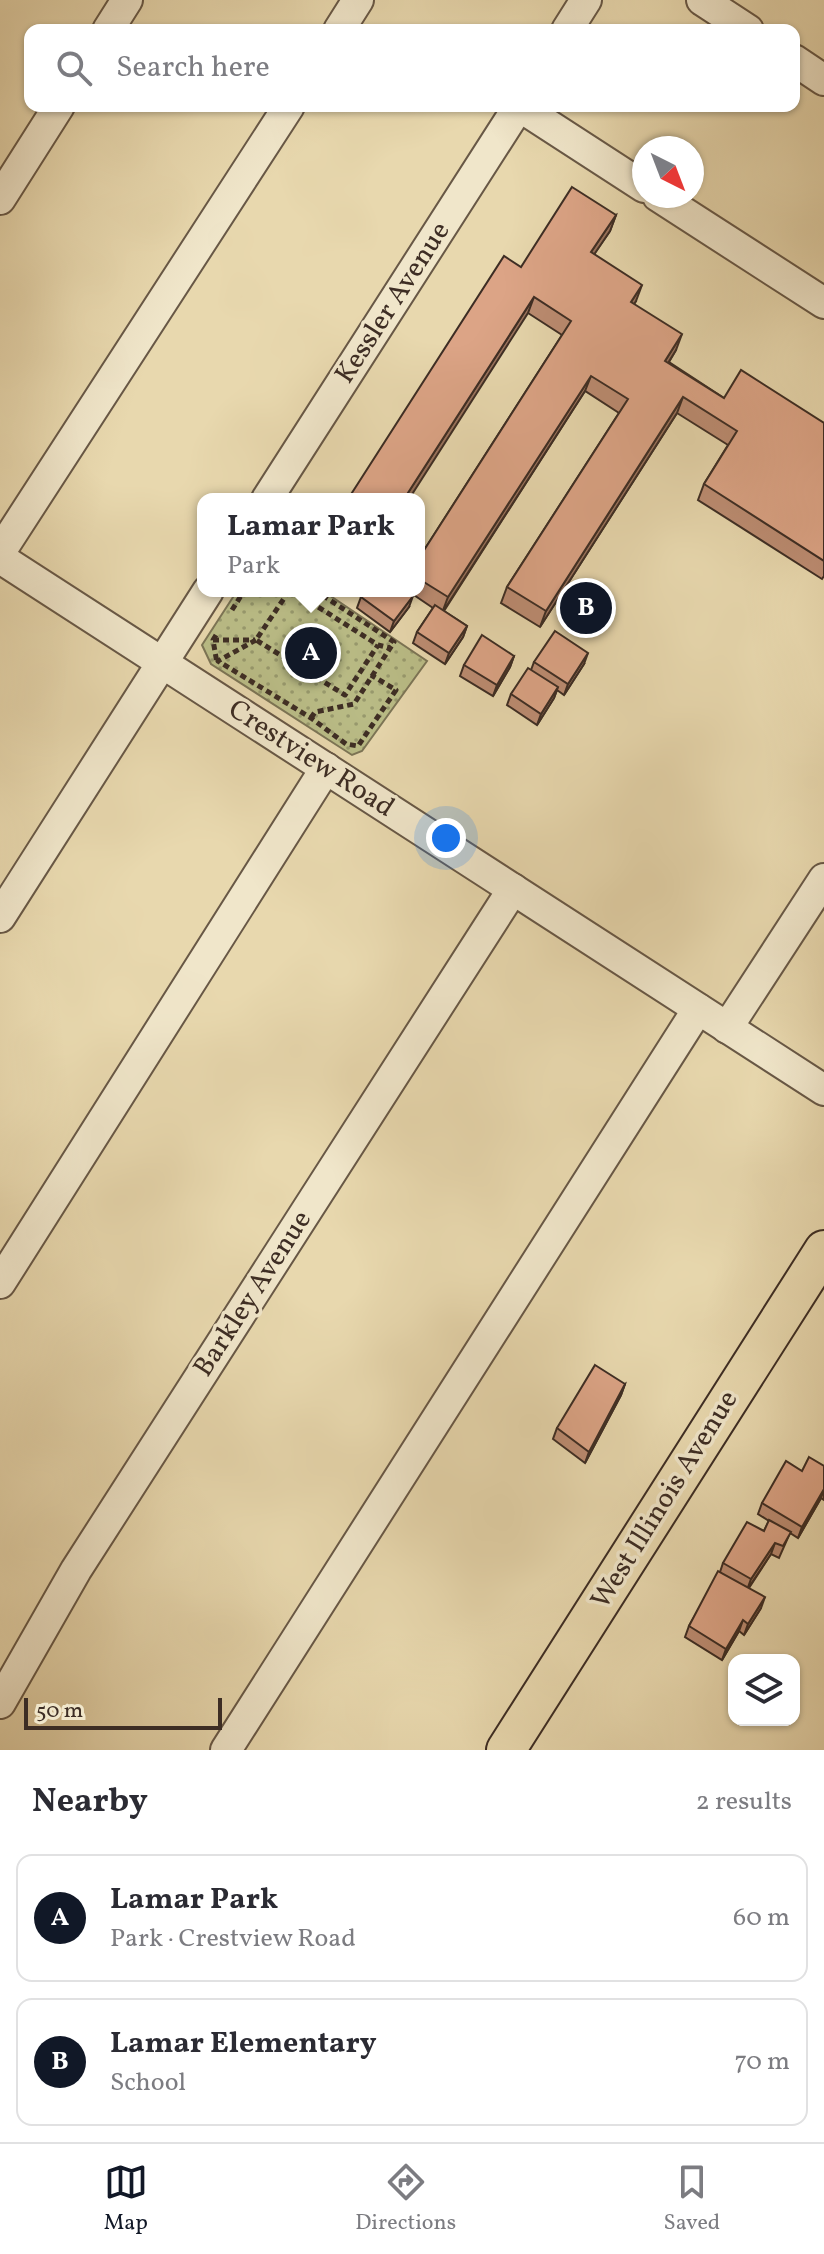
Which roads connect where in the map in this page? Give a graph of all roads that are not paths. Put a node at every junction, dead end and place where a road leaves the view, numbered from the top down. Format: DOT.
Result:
graph roads {
  1 [pos="127,0"];
  2 [pos="358,0"];
  3 [pos="586,0"];
  4 [pos="702,0"];
  5 [pos="112,24"];
  6 [pos="343,24"];
  7 [pos="571,24"];
  8 [pos="739,24"];
  9 [pos="800,64"];
  10 [pos="824,80"];
  11 [pos="55,112"];
  12 [pos="285,112"];
  13 [pos="515,112"];
  14 [pos="528,112"];
  15 [pos="632,179"];
  16 [pos="0,199"];
  17 [pos="677,208"];
  18 [pos="824,303"];
  19 [pos="271,493"];
  20 [pos="0,552"];
  21 [pos="0,558"];
  22 [pos="204,597"];
  23 [pos="162,662"];
  24 [pos="326,768"];
  25 [pos="824,879"];
  26 [pos="513,889"];
  27 [pos="0,917"];
  28 [pos="698,1009"];
  29 [pos="727,1028"];
  30 [pos="824,1090"];
  31 [pos="824,1250"];
  32 [pos="0,1283"];
  33 [pos="0,1703"];
  34 [pos="226,1750"];
  35 [pos="506,1750"];
  1 -- 5 [label="street"];
  2 -- 6 [label="street"];
  3 -- 7 [label="street"];
  4 -- 8 [label="street"];
  9 -- 10 [label="street"];
  11 -- 16 [label="street"];
  12 -- 20 [label="street"];
  13 -- 19 [label="street, Kessler Avenue"];
  14 -- 15 [label="street"];
  17 -- 18 [label="street"];
  21 -- 23 [label="street, Crestview Road"];
  22 -- 23 [label="street"];
  23 -- 24 [label="street, Crestview Road"];
  23 -- 27 [label="street"];
  24 -- 26 [label="street, Crestview Road"];
  24 -- 32 [label="street"];
  25 -- 29 [label="street"];
  26 -- 28 [label="street, Crestview Road"];
  26 -- 33 [label="street, Barkley Avenue"];
  28 -- 29 [label="street, Crestview Road"];
  28 -- 34 [label="street"];
  29 -- 30 [label="street, Crestview Road"];
  31 -- 35 [label="main road, West Illinois Avenue"];
}
